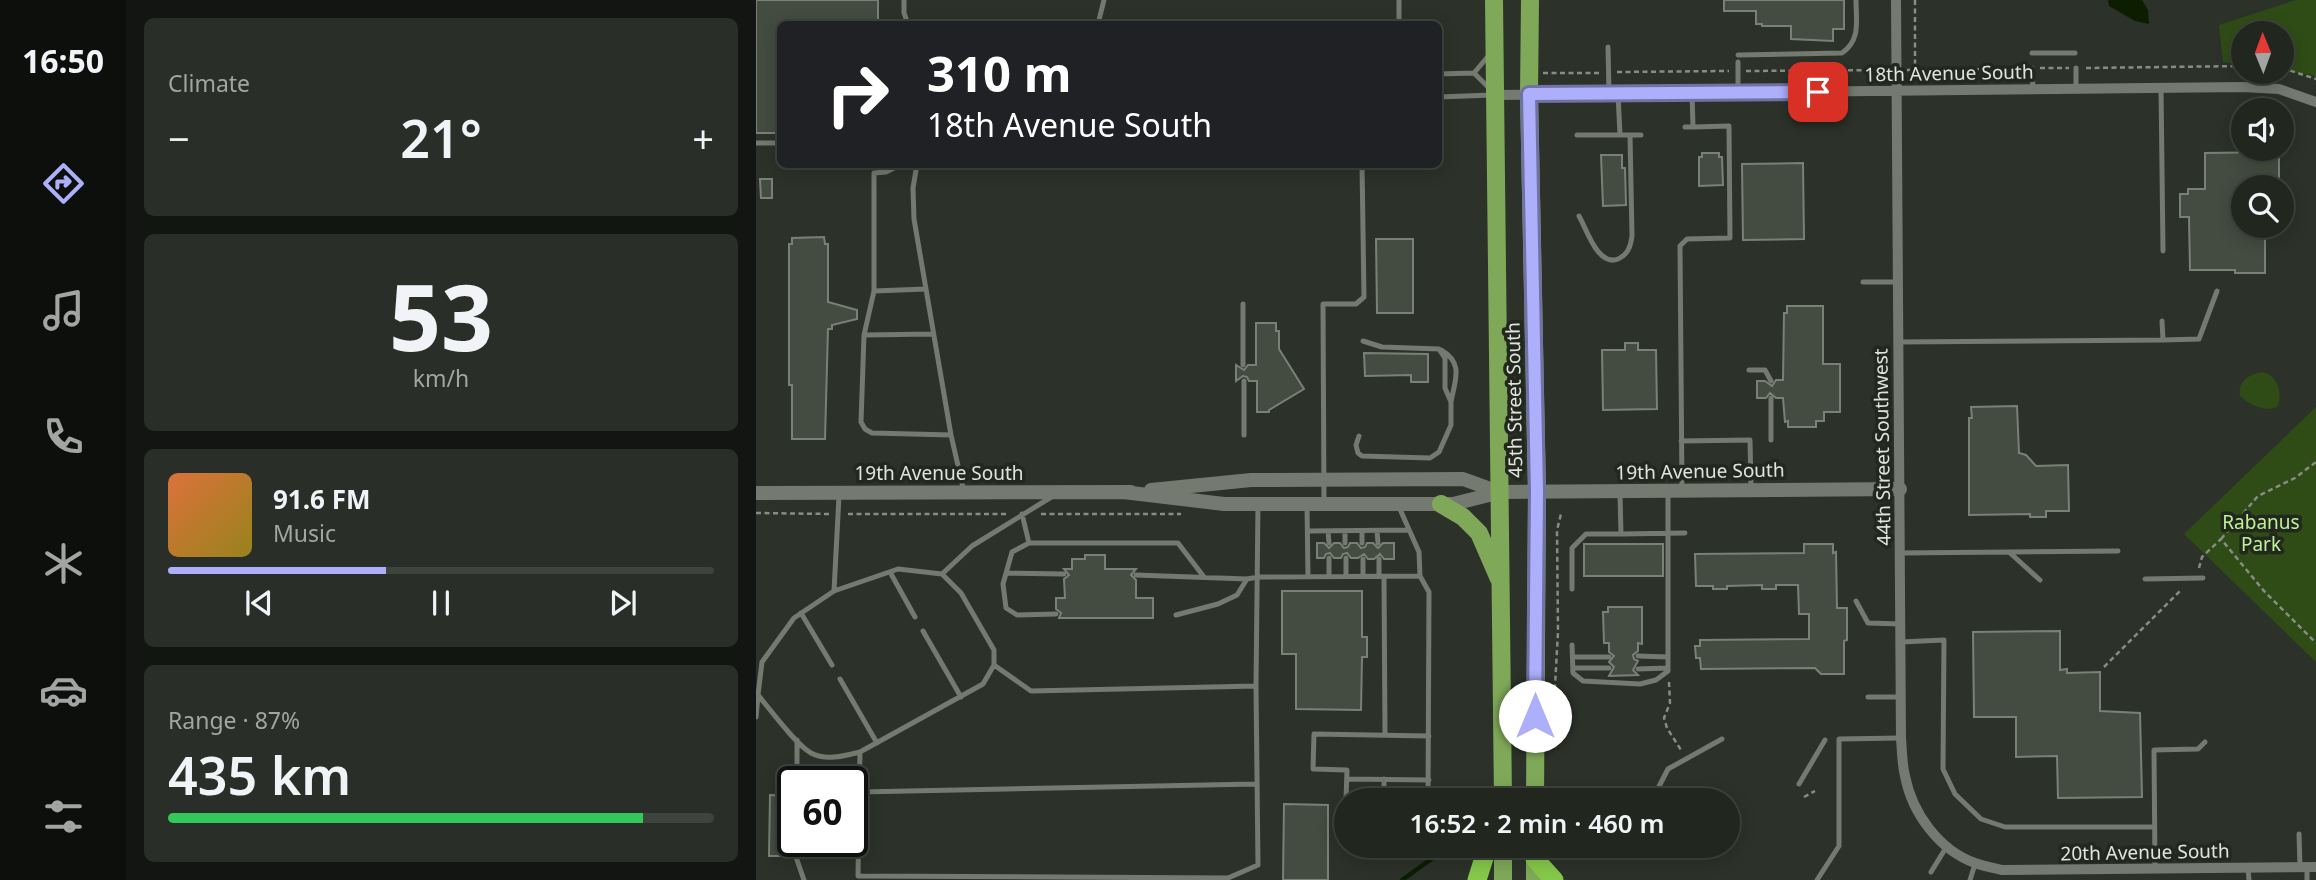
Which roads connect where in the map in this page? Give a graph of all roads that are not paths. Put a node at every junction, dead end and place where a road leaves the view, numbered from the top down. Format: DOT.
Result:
graph roads {
  1 [pos="904,0"];
  2 [pos="1104,0"];
  3 [pos="1399,0"];
  4 [pos="1494,0"];
  5 [pos="1530,0"];
  6 [pos="1856,0"];
  7 [pos="1896,0"];
  8 [pos="907,21"];
  9 [pos="1099,21"];
  10 [pos="1399,21"];
  11 [pos="1608,47"];
  12 [pos="1495,49"];
  13 [pos="2032,53"];
  14 [pos="2075,53"];
  15 [pos="2032,68"];
  16 [pos="2076,68"];
  17 [pos="1474,73"];
  18 [pos="1442,74"];
  19 [pos="2161,89"];
  20 [pos="2033,90"];
  21 [pos="2076,90"];
  22 [pos="1897,91"];
  23 [pos="1692,93"];
  24 [pos="1738,93"];
  25 [pos="1529,94"];
  26 [pos="1614,94"];
  27 [pos="1495,95"];
  28 [pos="1442,97"];
  29 [pos="2316,102"];
  30 [pos="1685,127"];
  31 [pos="1693,127"];
  32 [pos="1577,135"];
  33 [pos="1620,135"];
  34 [pos="1630,135"];
  35 [pos="1640,135"];
  36 [pos="756,143"];
  37 [pos="777,143"];
  38 [pos="894,168"];
  39 [pos="916,168"];
  40 [pos="1362,168"];
  41 [pos="1579,216"];
  42 [pos="2163,251"];
  43 [pos="1863,282"];
  44 [pos="1898,282"];
  45 [pos="926,289"];
  46 [pos="874,291"];
  47 [pos="2217,291"];
  48 [pos="1242,304"];
  49 [pos="2162,321"];
  50 [pos="933,334"];
  51 [pos="864,335"];
  52 [pos="2162,340"];
  53 [pos="1363,341"];
  54 [pos="1898,342"];
  55 [pos="1439,349"];
  56 [pos="1243,365"];
  57 [pos="1749,370"];
  58 [pos="1244,381"];
  59 [pos="1771,381"];
  60 [pos="1771,398"];
  61 [pos="1451,402"];
  62 [pos="951,435"];
  63 [pos="1244,435"];
  64 [pos="1359,436"];
  65 [pos="1771,440"];
  66 [pos="1681,441"];
  67 [pos="1324,479"];
  68 [pos="1900,489"];
  69 [pos="1751,490"];
  70 [pos="1620,491"];
  71 [pos="1675,491"];
  72 [pos="839,492"];
  73 [pos="964,492"];
  74 [pos="1059,492"];
  75 [pos="1123,492"];
  76 [pos="1500,492"];
  77 [pos="1537,492"];
  78 [pos="756,493"];
  79 [pos="1258,504"];
  80 [pos="1397,504"];
  81 [pos="1441,504"];
  82 [pos="1307,505"];
  83 [pos="1324,505"];
  84 [pos="1022,514"];
  85 [pos="1409,530"];
  86 [pos="1308,531"];
  87 [pos="1328,531"];
  88 [pos="1345,531"];
  89 [pos="1362,531"];
  90 [pos="1377,531"];
  91 [pos="1668,533"];
  92 [pos="1685,533"];
  93 [pos="1621,534"];
  94 [pos="1029,543"];
  95 [pos="1329,543"];
  96 [pos="1345,543"];
  97 [pos="1362,543"];
  98 [pos="1378,543"];
  99 [pos="2118,551"];
  100 [pos="2009,552"];
  101 [pos="1900,553"];
  102 [pos="1328,558"];
  103 [pos="1346,558"];
  104 [pos="1363,559"];
  105 [pos="1379,559"];
  106 [pos="890,572"];
  107 [pos="1006,573"];
  108 [pos="942,574"];
  109 [pos="1064,574"];
  110 [pos="1136,575"];
  111 [pos="1204,576"];
  112 [pos="1308,576"];
  113 [pos="1328,576"];
  114 [pos="1346,576"];
  115 [pos="1363,576"];
  116 [pos="1382,576"];
  117 [pos="1420,576"];
  118 [pos="1258,577"];
  119 [pos="1247,579"];
  120 [pos="2145,579"];
  121 [pos="2203,579"];
  122 [pos="2040,580"];
  123 [pos="1502,586"];
  124 [pos="1572,590"];
  125 [pos="834,591"];
  126 [pos="1856,601"];
  127 [pos="801,613"];
  128 [pos="1056,614"];
  129 [pos="1176,615"];
  130 [pos="915,617"];
  131 [pos="1901,624"];
  132 [pos="923,631"];
  133 [pos="1901,642"];
  134 [pos="1572,645"];
  135 [pos="1638,656"];
  136 [pos="1573,657"];
  137 [pos="1609,657"];
  138 [pos="1668,657"];
  139 [pos="832,665"];
  140 [pos="995,666"];
  141 [pos="1573,668"];
  142 [pos="1609,668"];
  143 [pos="1638,668"];
  144 [pos="1668,668"];
  145 [pos="840,679"];
  146 [pos="1256,686"];
  147 [pos="758,695"];
  148 [pos="961,697"];
  149 [pos="1868,697"];
  150 [pos="1901,697"];
  151 [pos="756,717"];
  152 [pos="1385,735"];
  153 [pos="1429,736"];
  154 [pos="1902,738"];
  155 [pos="1723,739"];
  156 [pos="797,740"];
  157 [pos="1825,740"];
  158 [pos="2205,742"];
  159 [pos="877,743"];
  160 [pos="860,752"];
  161 [pos="797,766"];
  162 [pos="860,766"];
  163 [pos="1347,779"];
  164 [pos="1384,779"];
  165 [pos="1429,780"];
  166 [pos="1256,784"];
  167 [pos="1800,784"];
  168 [pos="1347,788"];
  169 [pos="1384,788"];
  170 [pos="1429,788"];
  171 [pos="1503,788"];
  172 [pos="1535,788"];
  173 [pos="1658,788"];
  174 [pos="868,792"];
  175 [pos="2154,827"];
  176 [pos="2299,834"];
  177 [pos="1947,846"];
  178 [pos="796,857"];
  179 [pos="857,857"];
  180 [pos="1484,858"];
  181 [pos="1503,858"];
  182 [pos="1535,858"];
  183 [pos="1539,858"];
  184 [pos="1975,863"];
  185 [pos="2307,867"];
  186 [pos="2155,869"];
  187 [pos="1931,872"];
  188 [pos="2248,874"];
  189 [pos="2082,875"];
  190 [pos="856,878"];
  191 [pos="882,878"];
  192 [pos="907,878"];
  193 [pos="804,880"];
  194 [pos="1477,880"];
  195 [pos="1503,880"];
  196 [pos="1535,880"];
  197 [pos="1554,880"];
  198 [pos="1817,880"];
  199 [pos="1970,880"];
  200 [pos="2307,880"];
  1 -- 8 [label="lane"];
  2 -- 9 [label="lane"];
  3 -- 10 [label="lane"];
  4 -- 12 [label="main road, 45th Street South"];
  5 -- 25 [label="main road, 45th Street South"];
  6 -- 24 [label="lane"];
  7 -- 22 [label="street, 44th Street Southwest"];
  11 -- 26 [label="lane"];
  12 -- 17 [label="lane"];
  12 -- 27 [label="main road, 45th Street South"];
  13 -- 14 [label="lane"];
  15 -- 20 [label="lane"];
  16 -- 21 [label="lane"];
  17 -- 18 [label="lane"];
  17 -- 27 [label="lane"];
  19 -- 21 [label="street, 18th Avenue South"];
  19 -- 29 [label="street, 18th Avenue South"];
  19 -- 42 [label="lane"];
  20 -- 21 [label="street, 18th Avenue South"];
  20 -- 22 [label="street, 18th Avenue South"];
  22 -- 24 [label="street, 18th Avenue South"];
  22 -- 44 [label="street, 44th Street Southwest"];
  23 -- 24 [label="street, 18th Avenue South"];
  23 -- 26 [label="street, 18th Avenue South"];
  23 -- 31 [label="lane"];
  25 -- 26 [label="street, 18th Avenue South"];
  25 -- 27 [label="street, 18th Avenue South"];
  25 -- 77 [label="main road, 45th Street South"];
  26 -- 33 [label="lane"];
  27 -- 28 [label="lane"];
  27 -- 76 [label="main road, 45th Street South"];
  30 -- 31 [label="lane"];
  31 -- 66 [label="lane"];
  32 -- 33 [label="lane"];
  33 -- 34 [label="lane"];
  34 -- 35 [label="lane"];
  34 -- 41 [label="lane"];
  36 -- 37 [label="lane"];
  38 -- 46 [label="lane"];
  39 -- 45 [label="lane"];
  40 -- 67 [label="lane"];
  43 -- 44 [label="lane"];
  44 -- 54 [label="street, 44th Street Southwest"];
  45 -- 46 [label="lane"];
  45 -- 50 [label="lane"];
  46 -- 51 [label="lane"];
  47 -- 52 [label="lane"];
  48 -- 56 [label="lane"];
  49 -- 52 [label="lane"];
  50 -- 51 [label="lane"];
  50 -- 62 [label="lane"];
  51 -- 62 [label="lane"];
  52 -- 54 [label="lane"];
  53 -- 55 [label="lane"];
  54 -- 68 [label="street, 44th Street Southwest"];
  55 -- 61 [label="lane"];
  55 -- 61 [label="lane"];
  57 -- 59 [label="lane"];
  58 -- 63 [label="lane"];
  60 -- 65 [label="lane"];
  61 -- 64 [label="lane"];
  62 -- 73 [label="lane"];
  66 -- 69 [label="lane"];
  66 -- 71 [label="lane"];
  67 -- 75 [label="street, 19th Avenue South"];
  67 -- 76 [label="street, 19th Avenue South"];
  67 -- 83 [label="lane"];
  68 -- 69 [label="street, 19th Avenue South"];
  68 -- 101 [label="street, 44th Street Southwest"];
  69 -- 71 [label="street, 19th Avenue South"];
  70 -- 71 [label="street, 19th Avenue South"];
  70 -- 77 [label="street, 19th Avenue South"];
  70 -- 93 [label="lane"];
  71 -- 91 [label="lane"];
  72 -- 73 [label="street, 19th Avenue South"];
  72 -- 78 [label="street, 19th Avenue South"];
  72 -- 125 [label="lane"];
  73 -- 74 [label="street, 19th Avenue South"];
  74 -- 75 [label="street, 19th Avenue South"];
  74 -- 84 [label="lane"];
  75 -- 79 [label="street, 19th Avenue South"];
  76 -- 77 [label="street, 19th Avenue South"];
  76 -- 81 [label="street, 19th Avenue South"];
  76 -- 123 [label="main road, 45th Street South"];
  77 -- 172 [label="main road, 45th Street South"];
  79 -- 82 [label="street, 19th Avenue South"];
  79 -- 118 [label="lane"];
  80 -- 81 [label="street, 19th Avenue South"];
  80 -- 83 [label="street, 19th Avenue South"];
  80 -- 85 [label="lane"];
  81 -- 123 [label="main road"];
  82 -- 83 [label="street, 19th Avenue South"];
  82 -- 86 [label="lane"];
  84 -- 94 [label="lane"];
  84 -- 108 [label="lane"];
  85 -- 90 [label="lane"];
  85 -- 117 [label="lane"];
  86 -- 87 [label="lane"];
  86 -- 112 [label="lane"];
  87 -- 88 [label="lane"];
  87 -- 95 [label="lane"];
  88 -- 89 [label="lane"];
  88 -- 96 [label="lane"];
  89 -- 90 [label="lane"];
  89 -- 97 [label="lane"];
  90 -- 98 [label="lane"];
  91 -- 92 [label="lane"];
  91 -- 93 [label="lane"];
  91 -- 138 [label="lane"];
  93 -- 124 [label="lane"];
  94 -- 107 [label="lane"];
  94 -- 111 [label="lane"];
  99 -- 100 [label="lane"];
  100 -- 101 [label="lane"];
  100 -- 122 [label="lane"];
  101 -- 131 [label="street, 44th Street Southwest"];
  102 -- 113 [label="lane"];
  103 -- 114 [label="lane"];
  104 -- 115 [label="lane"];
  105 -- 116 [label="lane"];
  106 -- 108 [label="lane"];
  106 -- 125 [label="lane"];
  106 -- 130 [label="lane"];
  107 -- 109 [label="lane"];
  107 -- 128 [label="lane"];
  108 -- 140 [label="lane"];
  110 -- 111 [label="lane"];
  111 -- 119 [label="lane"];
  112 -- 113 [label="lane"];
  112 -- 118 [label="lane"];
  113 -- 114 [label="lane"];
  114 -- 115 [label="lane"];
  115 -- 116 [label="lane"];
  116 -- 117 [label="lane"];
  116 -- 152 [label="lane"];
  117 -- 153 [label="lane"];
  118 -- 119 [label="lane"];
  118 -- 146 [label="lane"];
  119 -- 129 [label="lane"];
  120 -- 121 [label="lane"];
  123 -- 171 [label="main road, 45th Street South"];
  125 -- 127 [label="lane"];
  126 -- 131 [label="lane"];
  127 -- 139 [label="lane"];
  127 -- 147 [label="lane"];
  131 -- 133 [label="street, 44th Street Southwest"];
  132 -- 148 [label="lane"];
  133 -- 150 [label="street, 44th Street Southwest"];
  133 -- 175 [label="lane"];
  134 -- 136 [label="lane"];
  135 -- 138 [label="lane"];
  136 -- 137 [label="lane"];
  136 -- 141 [label="lane"];
  138 -- 144 [label="lane"];
  140 -- 146 [label="lane"];
  140 -- 148 [label="lane"];
  141 -- 142 [label="lane"];
  141 -- 144 [label="lane"];
  143 -- 144 [label="lane"];
  145 -- 159 [label="lane"];
  146 -- 166 [label="lane"];
  147 -- 151 [label="lane"];
  147 -- 156 [label="lane"];
  148 -- 159 [label="lane"];
  149 -- 150 [label="lane"];
  150 -- 154 [label="street, 44th Street Southwest"];
  152 -- 153 [label="lane"];
  152 -- 163 [label="lane"];
  153 -- 165 [label="lane"];
  154 -- 177 [label="street, 44th Street Southwest"];
  154 -- 198 [label="lane"];
  155 -- 173 [label="lane"];
  156 -- 160 [label="lane"];
  156 -- 161 [label="lane"];
  157 -- 167 [label="lane"];
  158 -- 175 [label="lane"];
  159 -- 160 [label="lane"];
  160 -- 162 [label="lane"];
  163 -- 164 [label="lane"];
  163 -- 168 [label="lane"];
  164 -- 165 [label="lane"];
  164 -- 169 [label="lane"];
  165 -- 170 [label="lane"];
  166 -- 174 [label="lane"];
  166 -- 192 [label="lane"];
  175 -- 186 [label="lane"];
  176 -- 185 [label="lane"];
  177 -- 184 [label="street, 44th Street Southwest"];
  177 -- 187 [label="lane"];
  178 -- 193 [label="lane"];
  179 -- 190 [label="lane"];
  180 -- 194 [label="highway"];
  181 -- 195 [label="main road"];
  182 -- 196 [label="main road"];
  183 -- 197 [label="highway"];
  184 -- 189 [label="street, 20th Avenue South"];
  184 -- 199 [label="lane"];
  185 -- 188 [label="street, 20th Avenue South"];
  185 -- 200 [label="lane"];
  186 -- 188 [label="street, 20th Avenue South"];
  186 -- 189 [label="street, 20th Avenue South"];
  190 -- 191 [label="lane"];
  191 -- 192 [label="lane"];
}
